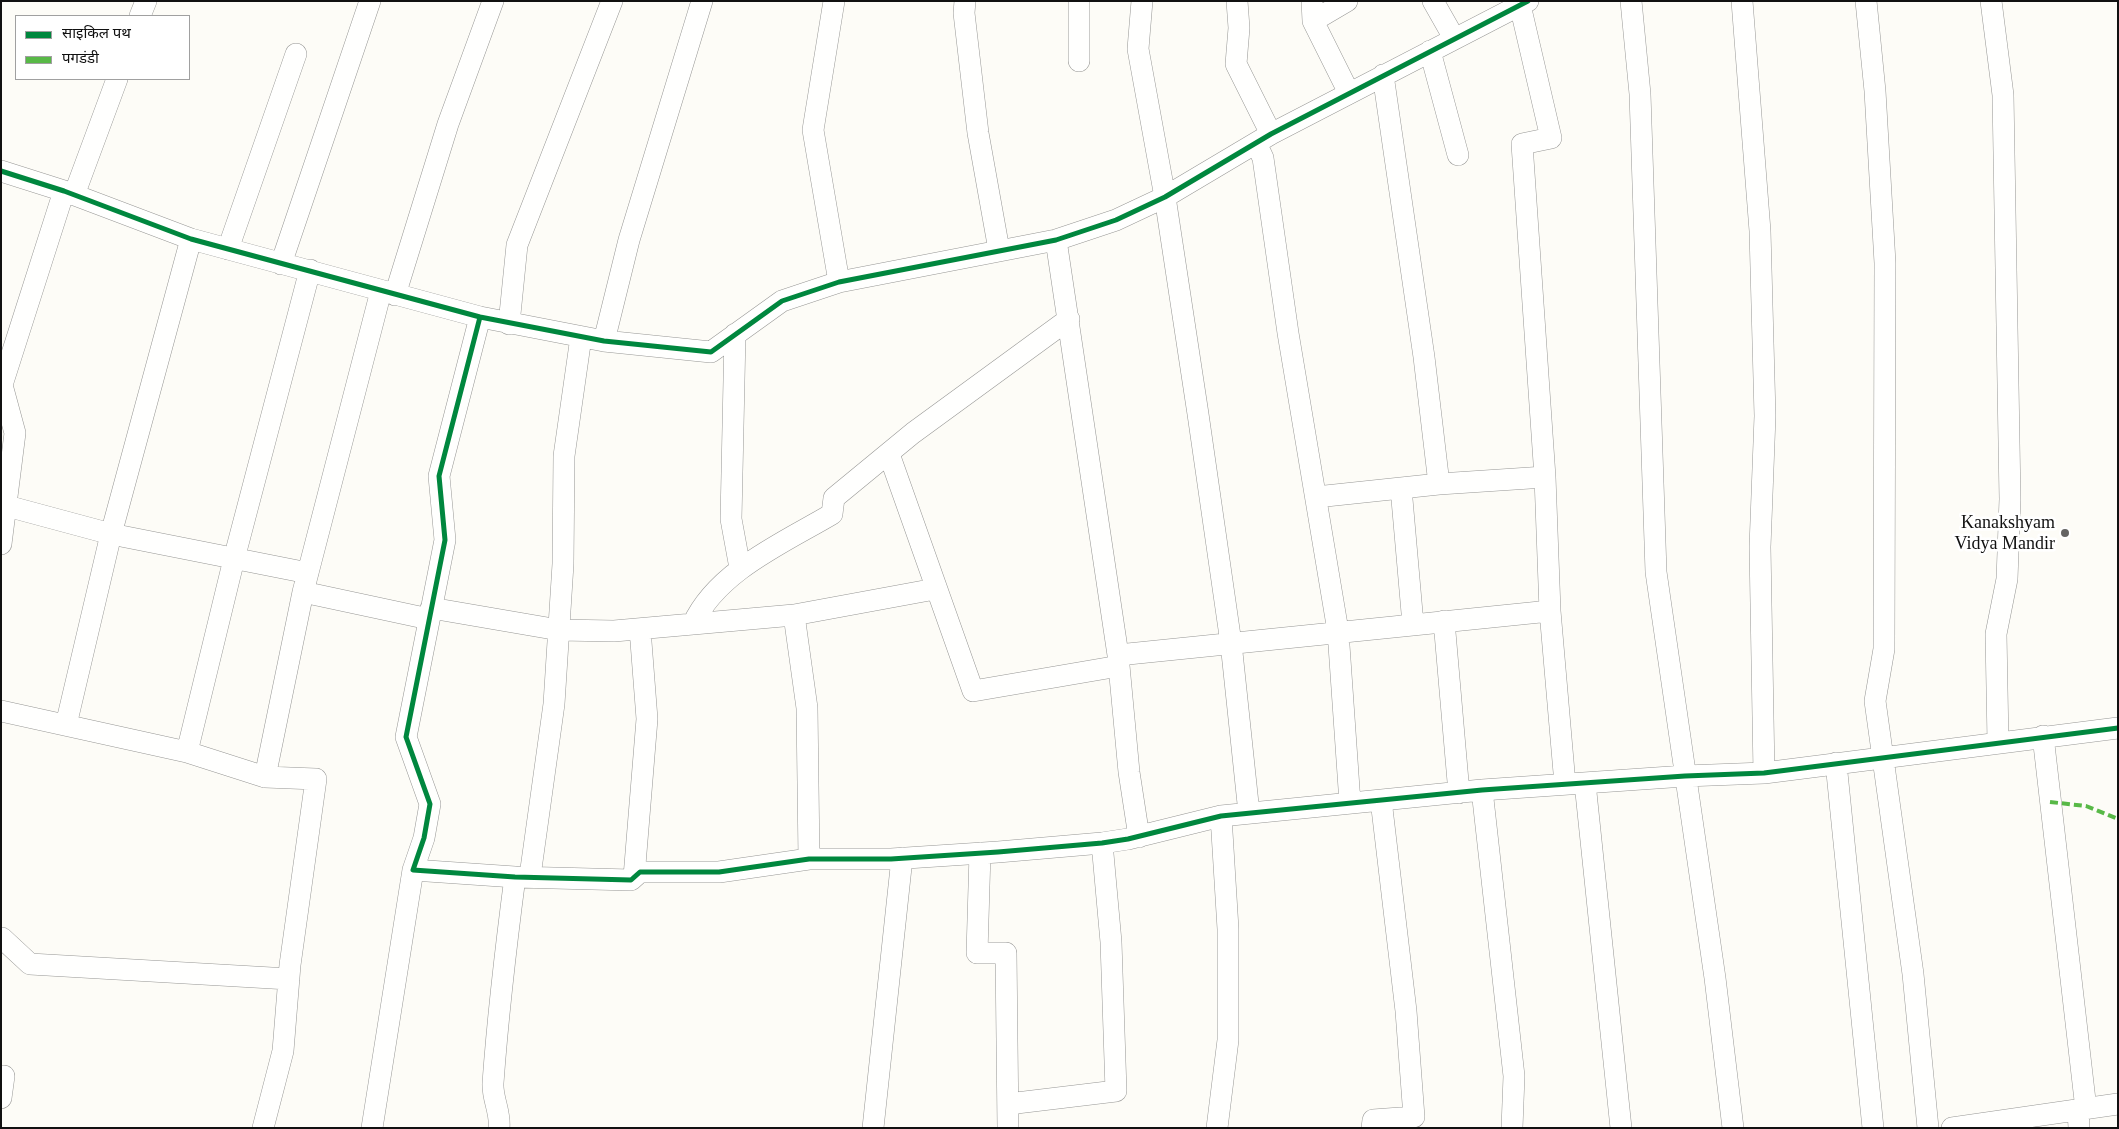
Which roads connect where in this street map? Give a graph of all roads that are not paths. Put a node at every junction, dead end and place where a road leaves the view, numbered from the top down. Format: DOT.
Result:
graph roads {
  1 [pos="146,1"];
  2 [pos="370,1"];
  3 [pos="493,1"];
  4 [pos="612,1"];
  5 [pos="702,1"];
  6 [pos="834,1"];
  7 [pos="966,1"];
  8 [pos="1079,1"];
  9 [pos="1142,1"];
  10 [pos="1236,1"];
  11 [pos="1347,1"];
  12 [pos="1432,1"];
  13 [pos="1631,1"];
  14 [pos="1742,1"];
  15 [pos="1866,1"];
  16 [pos="1991,1"];
  17 [pos="1524,3"];
  18 [pos="1312,11"];
  19 [pos="140,15"];
  20 [pos="1454,38"];
  21 [pos="1430,51"];
  22 [pos="296,54"];
  23 [pos="1079,60"];
  24 [pos="1383,75"];
  25 [pos="117,80"];
  26 [pos="1349,93"];
  27 [pos="1264,138"];
  28 [pos="1458,155"];
  29 [pos="1,171"];
  30 [pos="69,193"];
  31 [pos="1165,197"];
  32 [pos="190,238"];
  33 [pos="1056,240"];
  34 [pos="228,249"];
  35 [pos="999,250"];
  36 [pos="281,264"];
  37 [pos="310,270"];
  38 [pos="839,282"];
  39 [pos="388,293"];
  40 [pos="480,317"];
  41 [pos="1069,319"];
  42 [pos="509,324"];
  43 [pos="735,334"];
  44 [pos="581,337"];
  45 [pos="604,341"];
  46 [pos="8,433"];
  47 [pos="889,454"];
  48 [pos="1545,477"];
  49 [pos="1439,484"];
  50 [pos="1401,488"];
  51 [pos="1316,497"];
  52 [pos="7,506"];
  53 [pos="111,534"];
  54 [pos="1,544"];
  55 [pos="234,558"];
  56 [pos="740,568"];
  57 [pos="306,583"];
  58 [pos="935,589"];
  59 [pos="1550,611"];
  60 [pos="430,614"];
  61 [pos="794,615"];
  62 [pos="1444,621"];
  63 [pos="693,624"];
  64 [pos="1413,624"];
  65 [pos="640,629"];
  66 [pos="559,630"];
  67 [pos="1338,632"];
  68 [pos="1231,643"];
  69 [pos="1118,660"];
  70 [pos="1,711"];
  71 [pos="66,725"];
  72 [pos="2118,728"];
  73 [pos="2043,736"];
  74 [pos="1998,742"];
  75 [pos="187,752"];
  76 [pos="1882,757"];
  77 [pos="1836,764"];
  78 [pos="1764,773"];
  79 [pos="1684,776"];
  80 [pos="265,777"];
  81 [pos="1575,784"];
  82 [pos="1482,790"];
  83 [pos="1459,793"];
  84 [pos="1381,800"];
  85 [pos="1350,803"];
  86 [pos="1249,814"];
  87 [pos="1221,816"];
  88 [pos="1139,837"];
  89 [pos="1102,843"];
  90 [pos="980,853"];
  91 [pos="902,858"];
  92 [pos="809,859"];
  93 [pos="413,870"];
  94 [pos="522,877"];
  95 [pos="634,877"];
  96 [pos="2,938"];
  97 [pos="289,979"];
  98 [pos="1,1076"];
  99 [pos="1,1098"];
  100 [pos="1008,1104"];
  101 [pos="2118,1104"];
  102 [pos="2081,1116"];
  103 [pos="1966,1127"];
  104 [pos="263,1128"];
  105 [pos="372,1128"];
  106 [pos="499,1128"];
  107 [pos="873,1128"];
  108 [pos="1008,1128"];
  109 [pos="1217,1128"];
  110 [pos="1372,1128"];
  111 [pos="1512,1128"];
  112 [pos="1621,1128"];
  113 [pos="1733,1128"];
  114 [pos="1873,1128"];
  115 [pos="1928,1128"];
  1 -- 19 [label="street"];
  2 -- 36 [label="street"];
  3 -- 39 [label="street"];
  4 -- 42 [label="street"];
  5 -- 45 [label="street"];
  6 -- 38 [label="street"];
  7 -- 35 [label="street"];
  8 -- 23 [label="street"];
  9 -- 31 [label="street"];
  10 -- 27 [label="street"];
  11 -- 18 [label="street"];
  12 -- 20 [label="street"];
  13 -- 79 [label="street"];
  14 -- 78 [label="street"];
  15 -- 76 [label="street"];
  16 -- 74 [label="street"];
  17 -- 20 [label="street"];
  17 -- 48 [label="street"];
  18 -- 26 [label="street"];
  20 -- 21 [label="street"];
  21 -- 24 [label="street"];
  21 -- 28 [label="street"];
  22 -- 34 [label="street"];
  24 -- 26 [label="street"];
  24 -- 49 [label="street"];
  25 -- 30 [label="street"];
  26 -- 27 [label="street"];
  27 -- 31 [label="street"];
  27 -- 51 [label="street"];
  29 -- 30 [label="street"];
  30 -- 32 [label="street"];
  30 -- 46 [label="street"];
  31 -- 33 [label="street"];
  31 -- 68 [label="street"];
  32 -- 34 [label="street"];
  32 -- 53 [label="street"];
  33 -- 35 [label="street"];
  33 -- 41 [label="street"];
  34 -- 36 [label="street"];
  35 -- 38 [label="street"];
  36 -- 37 [label="street"];
  37 -- 39 [label="street"];
  37 -- 55 [label="street"];
  38 -- 43 [label="street"];
  39 -- 40 [label="street"];
  39 -- 57 [label="street"];
  40 -- 42 [label="street"];
  40 -- 60 [label="street"];
  41 -- 47 [label="street"];
  41 -- 69 [label="street"];
  42 -- 44 [label="street"];
  43 -- 45 [label="street"];
  43 -- 56 [label="street"];
  44 -- 45 [label="street"];
  44 -- 66 [label="street"];
  46 -- 52 [label="street"];
  47 -- 56 [label="street"];
  47 -- 58 [label="street"];
  48 -- 49 [label="street"];
  48 -- 59 [label="street"];
  49 -- 50 [label="street"];
  50 -- 51 [label="street"];
  50 -- 64 [label="street"];
  51 -- 67 [label="street"];
  52 -- 53 [label="street"];
  52 -- 54 [label="street"];
  53 -- 55 [label="street"];
  53 -- 71 [label="street"];
  55 -- 57 [label="street"];
  55 -- 75 [label="street"];
  56 -- 63 [label="street"];
  57 -- 60 [label="street"];
  57 -- 80 [label="street"];
  58 -- 61 [label="street"];
  58 -- 69 [label="street"];
  59 -- 62 [label="street"];
  59 -- 81 [label="street"];
  60 -- 66 [label="street"];
  60 -- 93 [label="street"];
  61 -- 63 [label="street"];
  61 -- 92 [label="street"];
  62 -- 64 [label="street"];
  62 -- 83 [label="street"];
  63 -- 65 [label="street"];
  64 -- 67 [label="street"];
  65 -- 66 [label="street"];
  65 -- 95 [label="street"];
  66 -- 94 [label="street"];
  67 -- 68 [label="street"];
  67 -- 85 [label="street"];
  68 -- 69 [label="street"];
  68 -- 86 [label="street"];
  69 -- 88 [label="street"];
  70 -- 71 [label="street"];
  71 -- 75 [label="street"];
  72 -- 73 [label="street"];
  73 -- 74 [label="street"];
  73 -- 102 [label="street"];
  74 -- 76 [label="street"];
  75 -- 80 [label="street"];
  76 -- 77 [label="street"];
  76 -- 115 [label="street"];
  77 -- 78 [label="street"];
  77 -- 114 [label="street"];
  78 -- 79 [label="street"];
  79 -- 81 [label="street"];
  79 -- 113 [label="street"];
  80 -- 97 [label="street"];
  81 -- 82 [label="street"];
  81 -- 112 [label="street"];
  82 -- 83 [label="street"];
  82 -- 111 [label="street"];
  83 -- 84 [label="street"];
  84 -- 85 [label="street"];
  84 -- 110 [label="street"];
  85 -- 86 [label="street"];
  86 -- 87 [label="street"];
  87 -- 88 [label="street"];
  87 -- 109 [label="street"];
  88 -- 89 [label="street"];
  89 -- 90 [label="street"];
  89 -- 100 [label="street"];
  90 -- 91 [label="street"];
  90 -- 100 [label="street"];
  91 -- 92 [label="street"];
  91 -- 107 [label="street"];
  92 -- 95 [label="street"];
  93 -- 94 [label="street"];
  93 -- 105 [label="street"];
  94 -- 95 [label="street"];
  94 -- 106 [label="street"];
  96 -- 97 [label="street"];
  97 -- 104 [label="street"];
  98 -- 99 [label="street"];
  100 -- 108 [label="street"];
  101 -- 102 [label="street"];
  102 -- 103 [label="street"];
}
